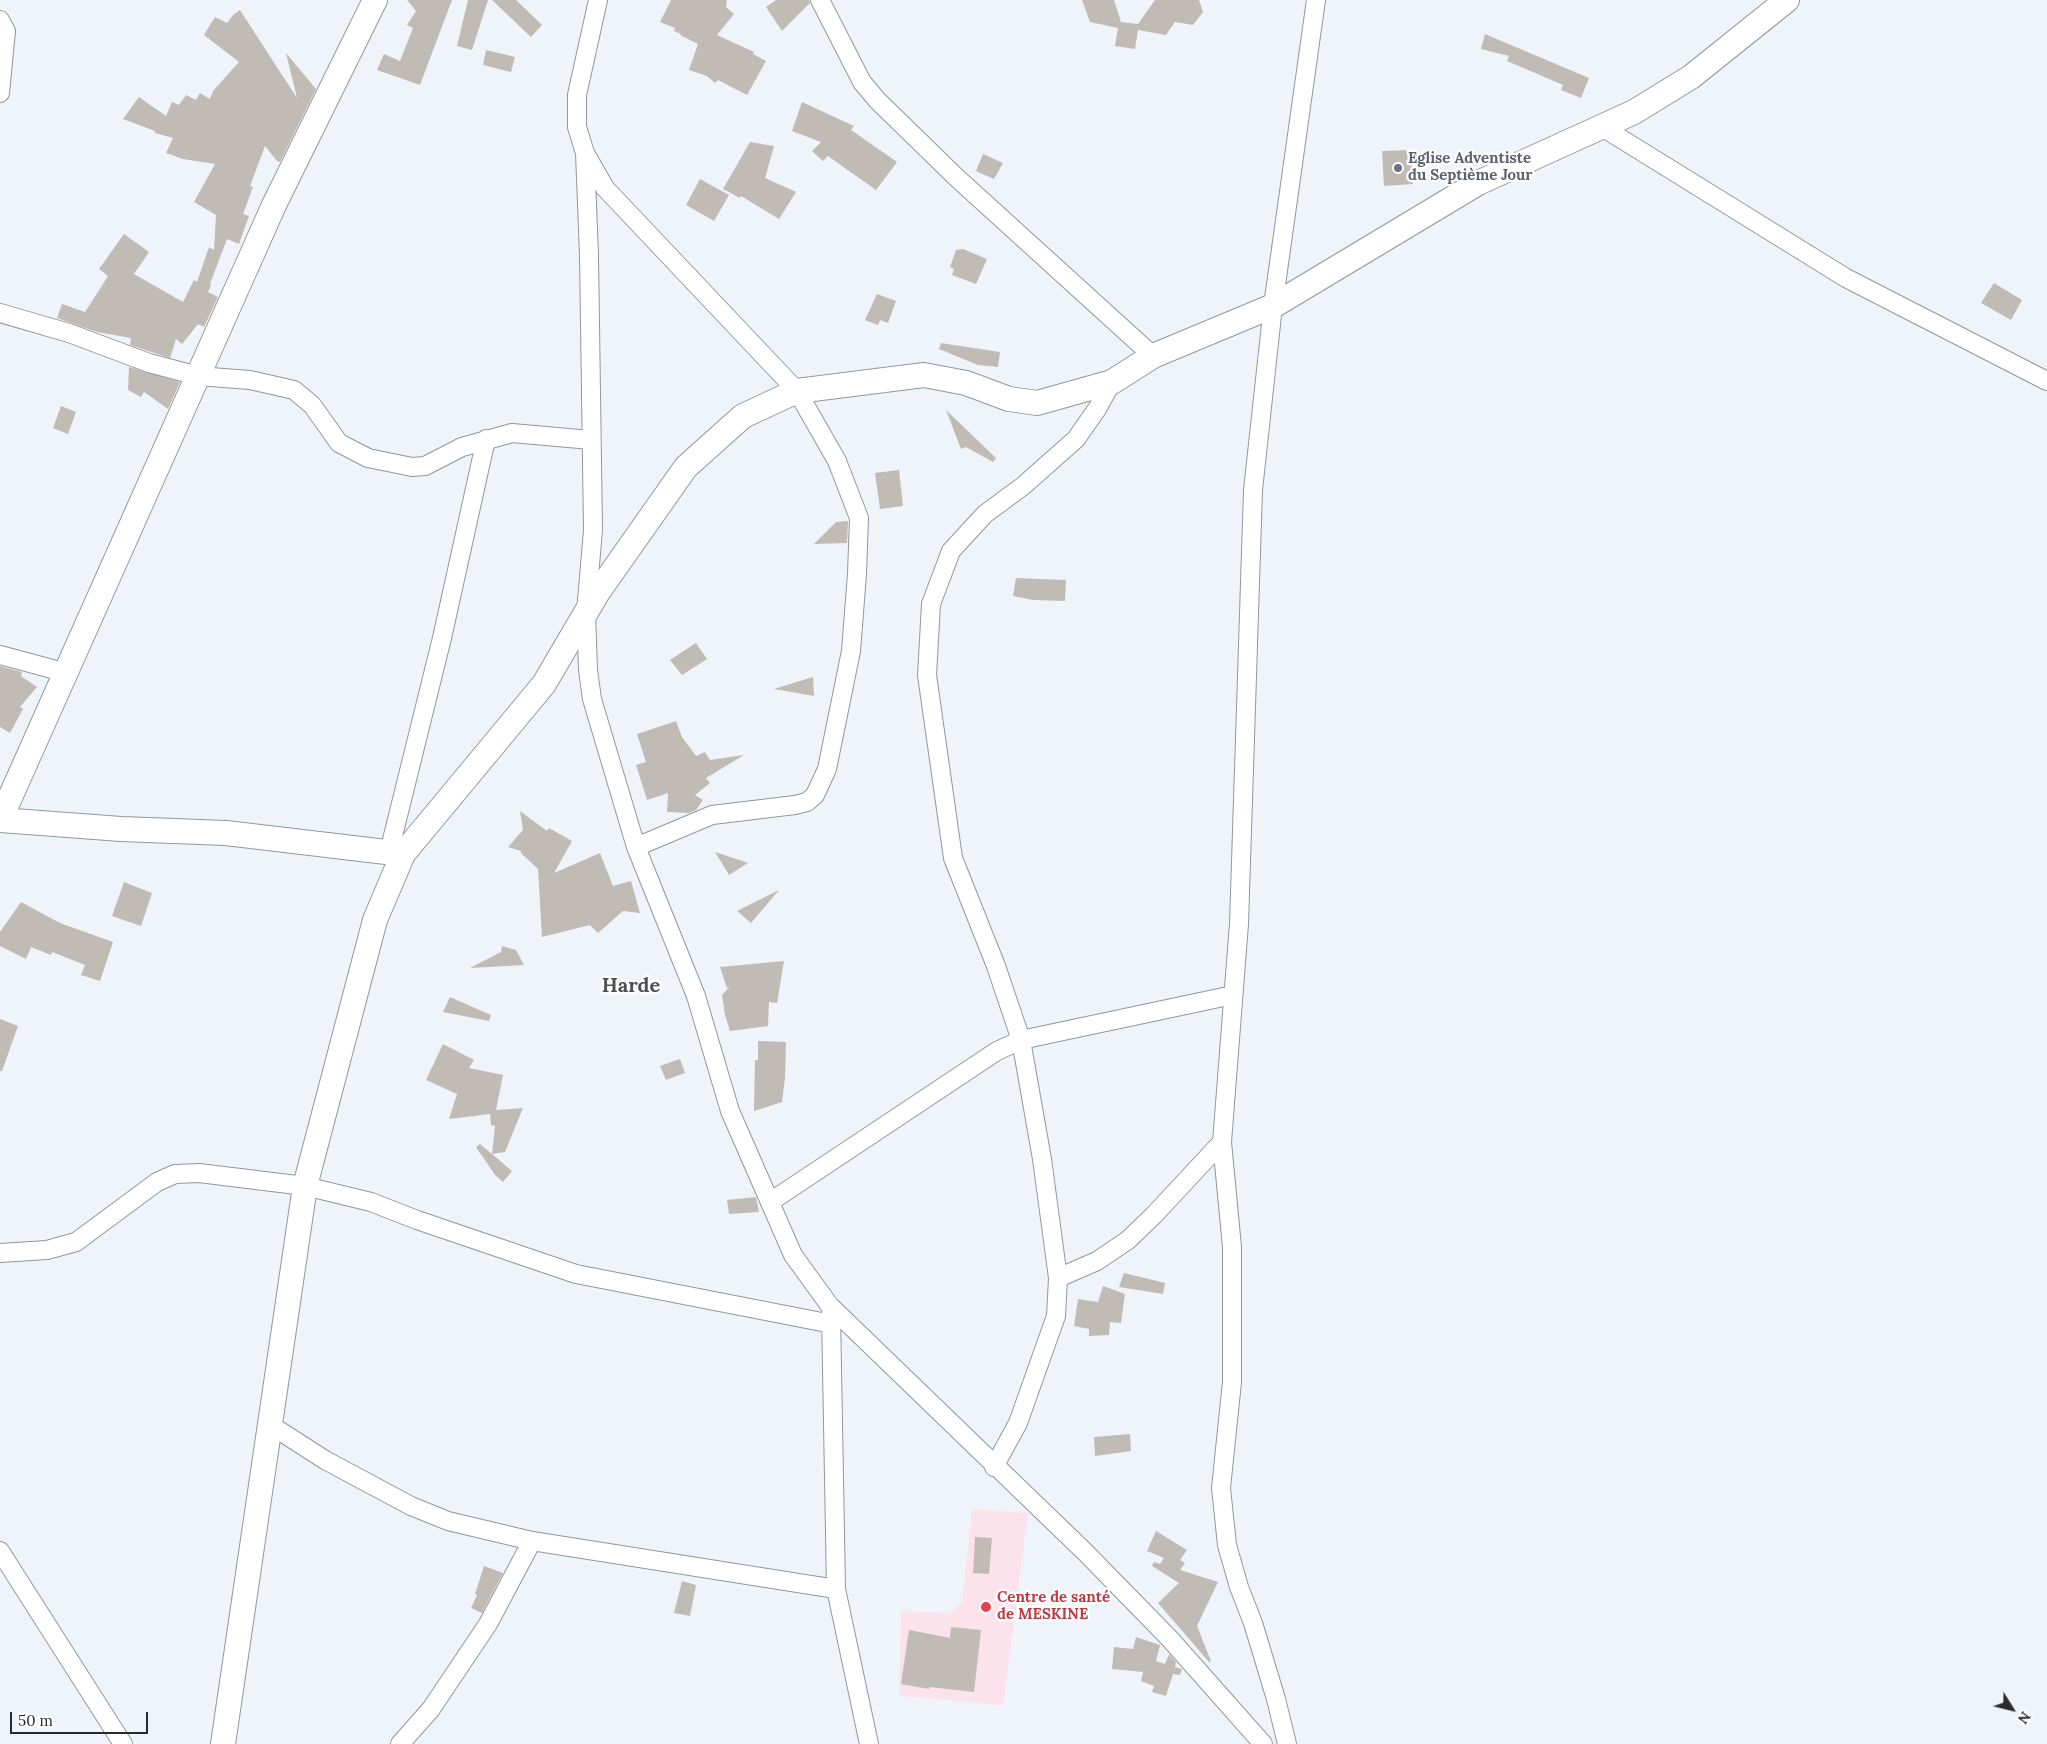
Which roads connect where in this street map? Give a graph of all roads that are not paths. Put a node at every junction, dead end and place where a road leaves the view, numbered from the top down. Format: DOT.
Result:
graph roads {
  1 [pos="375,0"];
  2 [pos="598,0"];
  3 [pos="820,0"];
  4 [pos="1316,0"];
  5 [pos="1787,0"];
  6 [pos="0,20"];
  7 [pos="0,93"];
  8 [pos="1602,127"];
  9 [pos="585,153"];
  10 [pos="1273,306"];
  11 [pos="0,313"];
  12 [pos="1154,356"];
  13 [pos="198,376"];
  14 [pos="2047,381"];
  15 [pos="1112,382"];
  16 [pos="797,392"];
  17 [pos="486,439"];
  18 [pos="591,440"];
  19 [pos="586,612"];
  20 [pos="0,655"];
  21 [pos="67,673"];
  22 [pos="0,820"];
  23 [pos="636,847"];
  24 [pos="396,853"];
  25 [pos="1233,994"];
  26 [pos="1021,1040"];
  27 [pos="1222,1142"];
  28 [pos="305,1186"];
  29 [pos="770,1202"];
  30 [pos="0,1253"];
  31 [pos="1058,1278"];
  32 [pos="830,1306"];
  33 [pos="832,1324"];
  34 [pos="269,1424"];
  35 [pos="994,1467"];
  36 [pos="532,1541"];
  37 [pos="0,1552"];
  38 [pos="836,1589"];
  39 [pos="123,1744"];
  40 [pos="224,1744"];
  41 [pos="400,1744"];
  42 [pos="869,1744"];
  43 [pos="1263,1744"];
  44 [pos="1288,1744"];
  1 -- 13 [label="street"];
  2 -- 9 [label="street"];
  3 -- 12 [label="street"];
  4 -- 10 [label="street"];
  5 -- 8 [label="street"];
  6 -- 7 [label="street"];
  8 -- 10 [label="street"];
  8 -- 14 [label="street"];
  9 -- 16 [label="street"];
  9 -- 18 [label="street"];
  10 -- 12 [label="street"];
  10 -- 25 [label="street"];
  11 -- 13 [label="street"];
  12 -- 15 [label="street"];
  13 -- 17 [label="street"];
  13 -- 21 [label="street"];
  15 -- 16 [label="street"];
  15 -- 26 [label="street"];
  16 -- 19 [label="street"];
  16 -- 23 [label="street"];
  17 -- 18 [label="street"];
  17 -- 24 [label="street"];
  18 -- 19 [label="street"];
  19 -- 23 [label="street"];
  19 -- 24 [label="street"];
  20 -- 21 [label="street"];
  21 -- 22 [label="street"];
  22 -- 24 [label="street"];
  23 -- 29 [label="street"];
  24 -- 28 [label="street"];
  25 -- 26 [label="street"];
  25 -- 27 [label="street"];
  26 -- 29 [label="street"];
  26 -- 31 [label="street"];
  27 -- 31 [label="street"];
  27 -- 44 [label="street"];
  28 -- 30 [label="street"];
  28 -- 33 [label="street"];
  28 -- 34 [label="street"];
  29 -- 32 [label="street"];
  31 -- 35 [label="street"];
  32 -- 33 [label="street"];
  32 -- 35 [label="street"];
  33 -- 38 [label="street"];
  34 -- 36 [label="street"];
  34 -- 40 [label="street"];
  35 -- 43 [label="street"];
  36 -- 38 [label="street"];
  36 -- 41 [label="street"];
  37 -- 39 [label="street"];
  38 -- 42 [label="street"];
}
